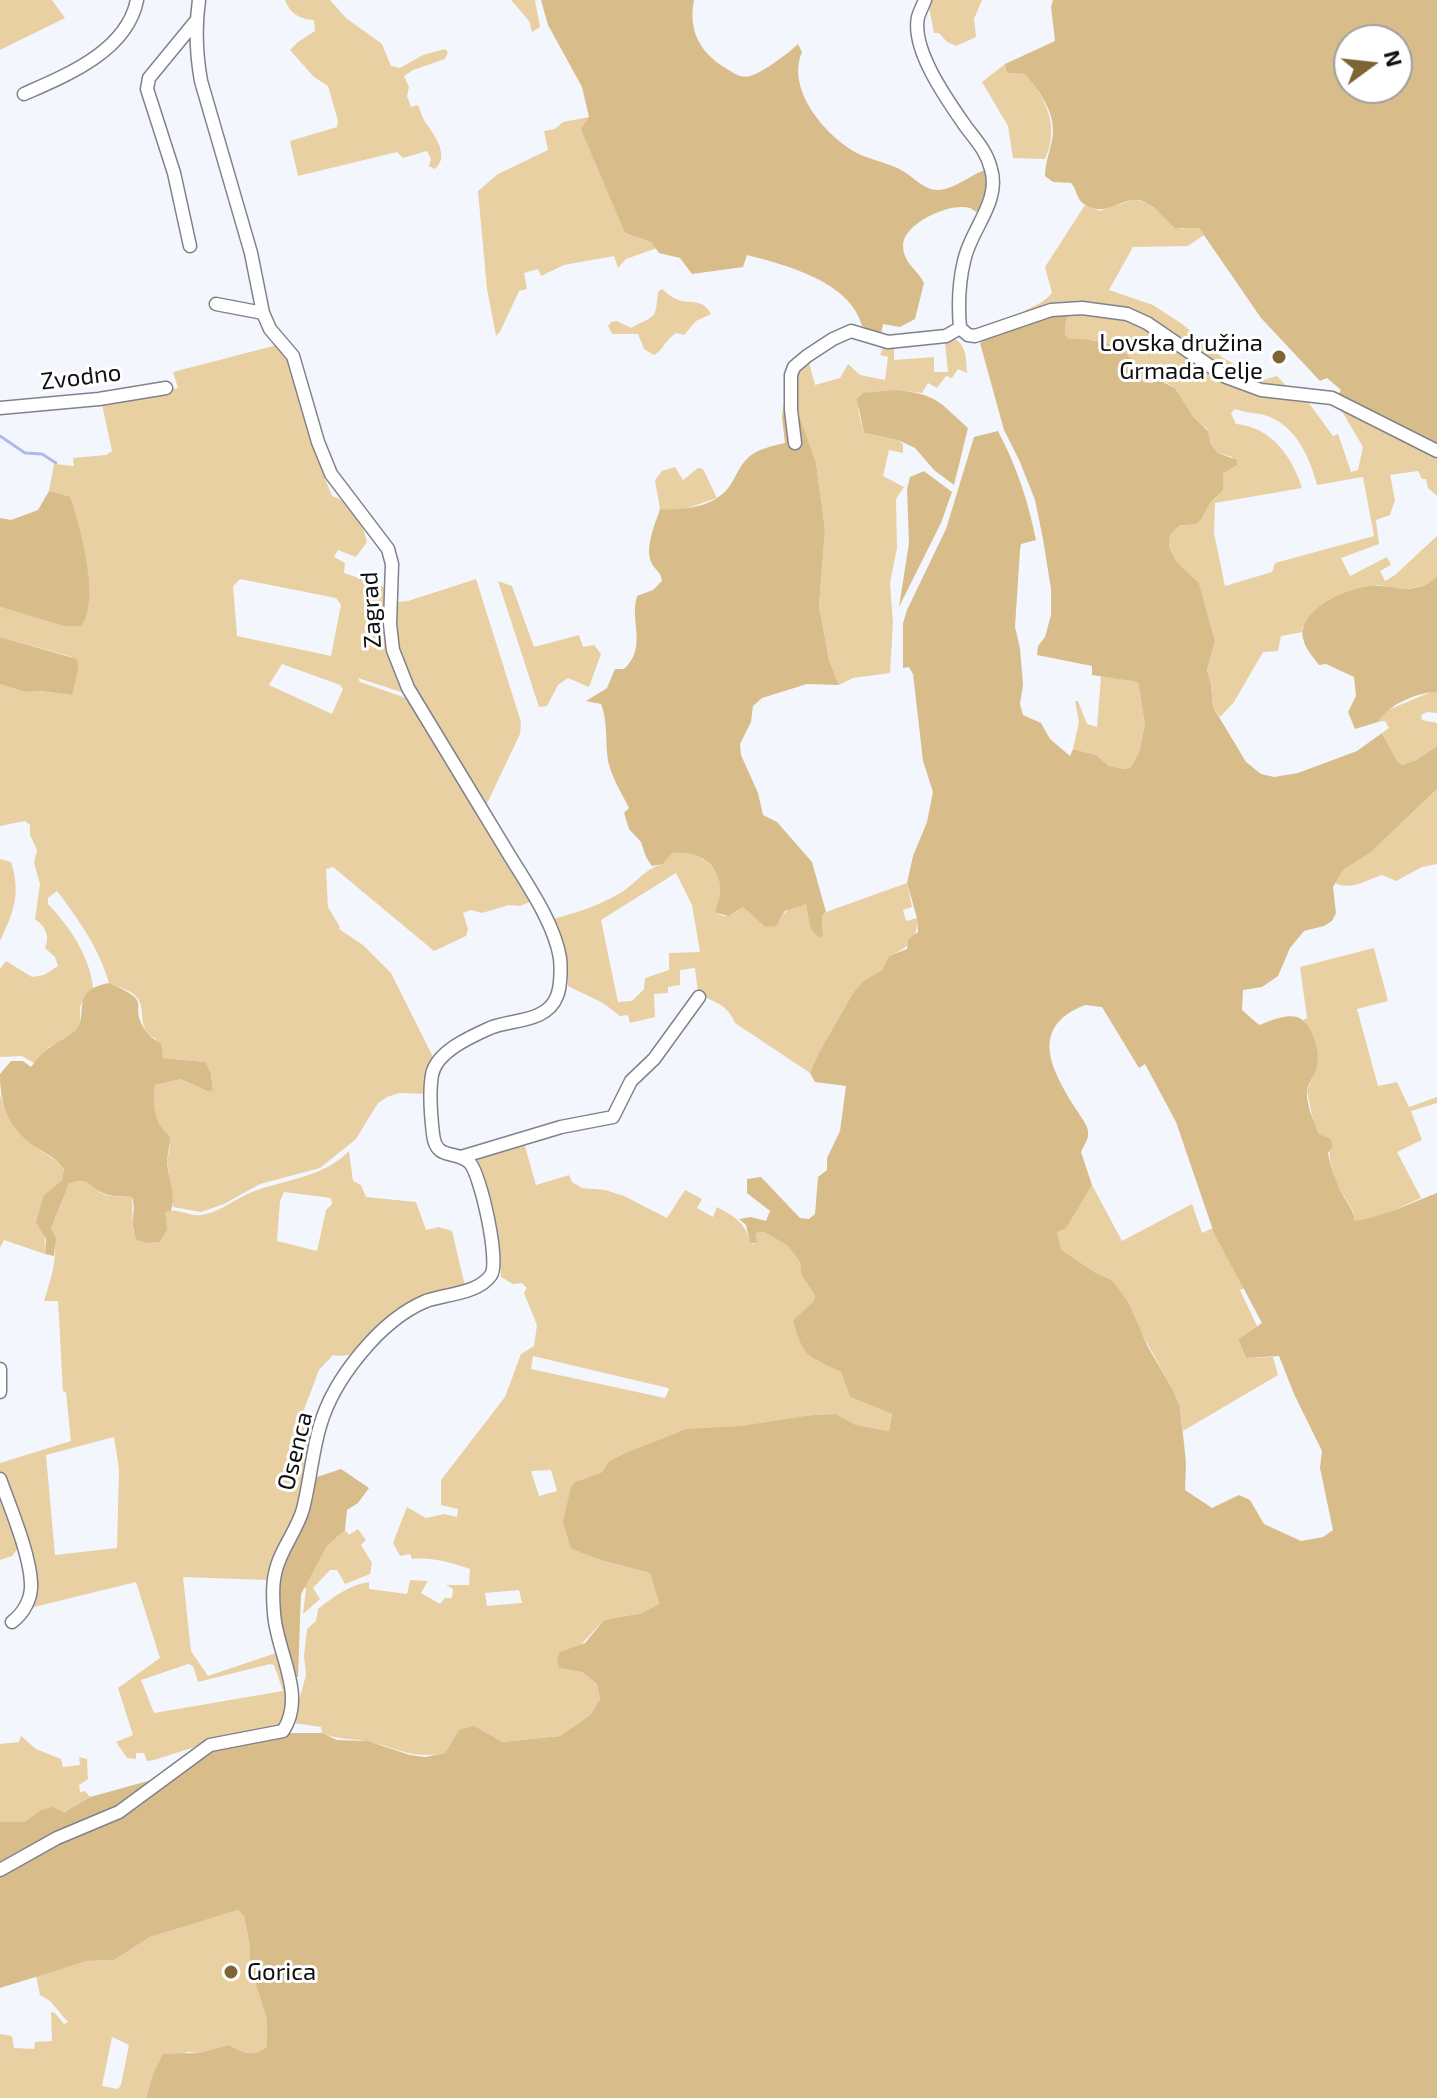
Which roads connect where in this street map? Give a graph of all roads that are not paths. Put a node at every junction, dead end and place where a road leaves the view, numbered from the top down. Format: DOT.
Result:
graph roads {
  1 [pos="137,0"];
  2 [pos="199,0"];
  3 [pos="925,0"];
  4 [pos="195,22"];
  5 [pos="24,94"];
  6 [pos="190,246"];
  7 [pos="216,304"];
  8 [pos="263,313"];
  9 [pos="960,328"];
  10 [pos="166,388"];
  11 [pos="0,408"];
  12 [pos="795,443"];
  13 [pos="1437,451"];
  14 [pos="537,901"];
  15 [pos="699,997"];
  16 [pos="461,1157"];
  17 [pos="0,1369"];
  18 [pos="0,1392"];
  19 [pos="0,1479"];
  20 [pos="12,1622"];
  21 [pos="0,1870"];
  1 -- 5 [label="street"];
  2 -- 4 [label="street, Zagrad"];
  3 -- 9 [label="street"];
  4 -- 6 [label="street, Zagrad"];
  4 -- 8 [label="street, Zagrad"];
  7 -- 8 [label="street"];
  8 -- 14 [label="street, Zagrad"];
  9 -- 12 [label="street"];
  9 -- 13 [label="street"];
  10 -- 11 [label="street, Zvodno"];
  14 -- 16 [label="street, Osenca"];
  15 -- 16 [label="street"];
  16 -- 21 [label="street, Osenca"];
  17 -- 18 [label="street"];
  19 -- 20 [label="street"];
}
